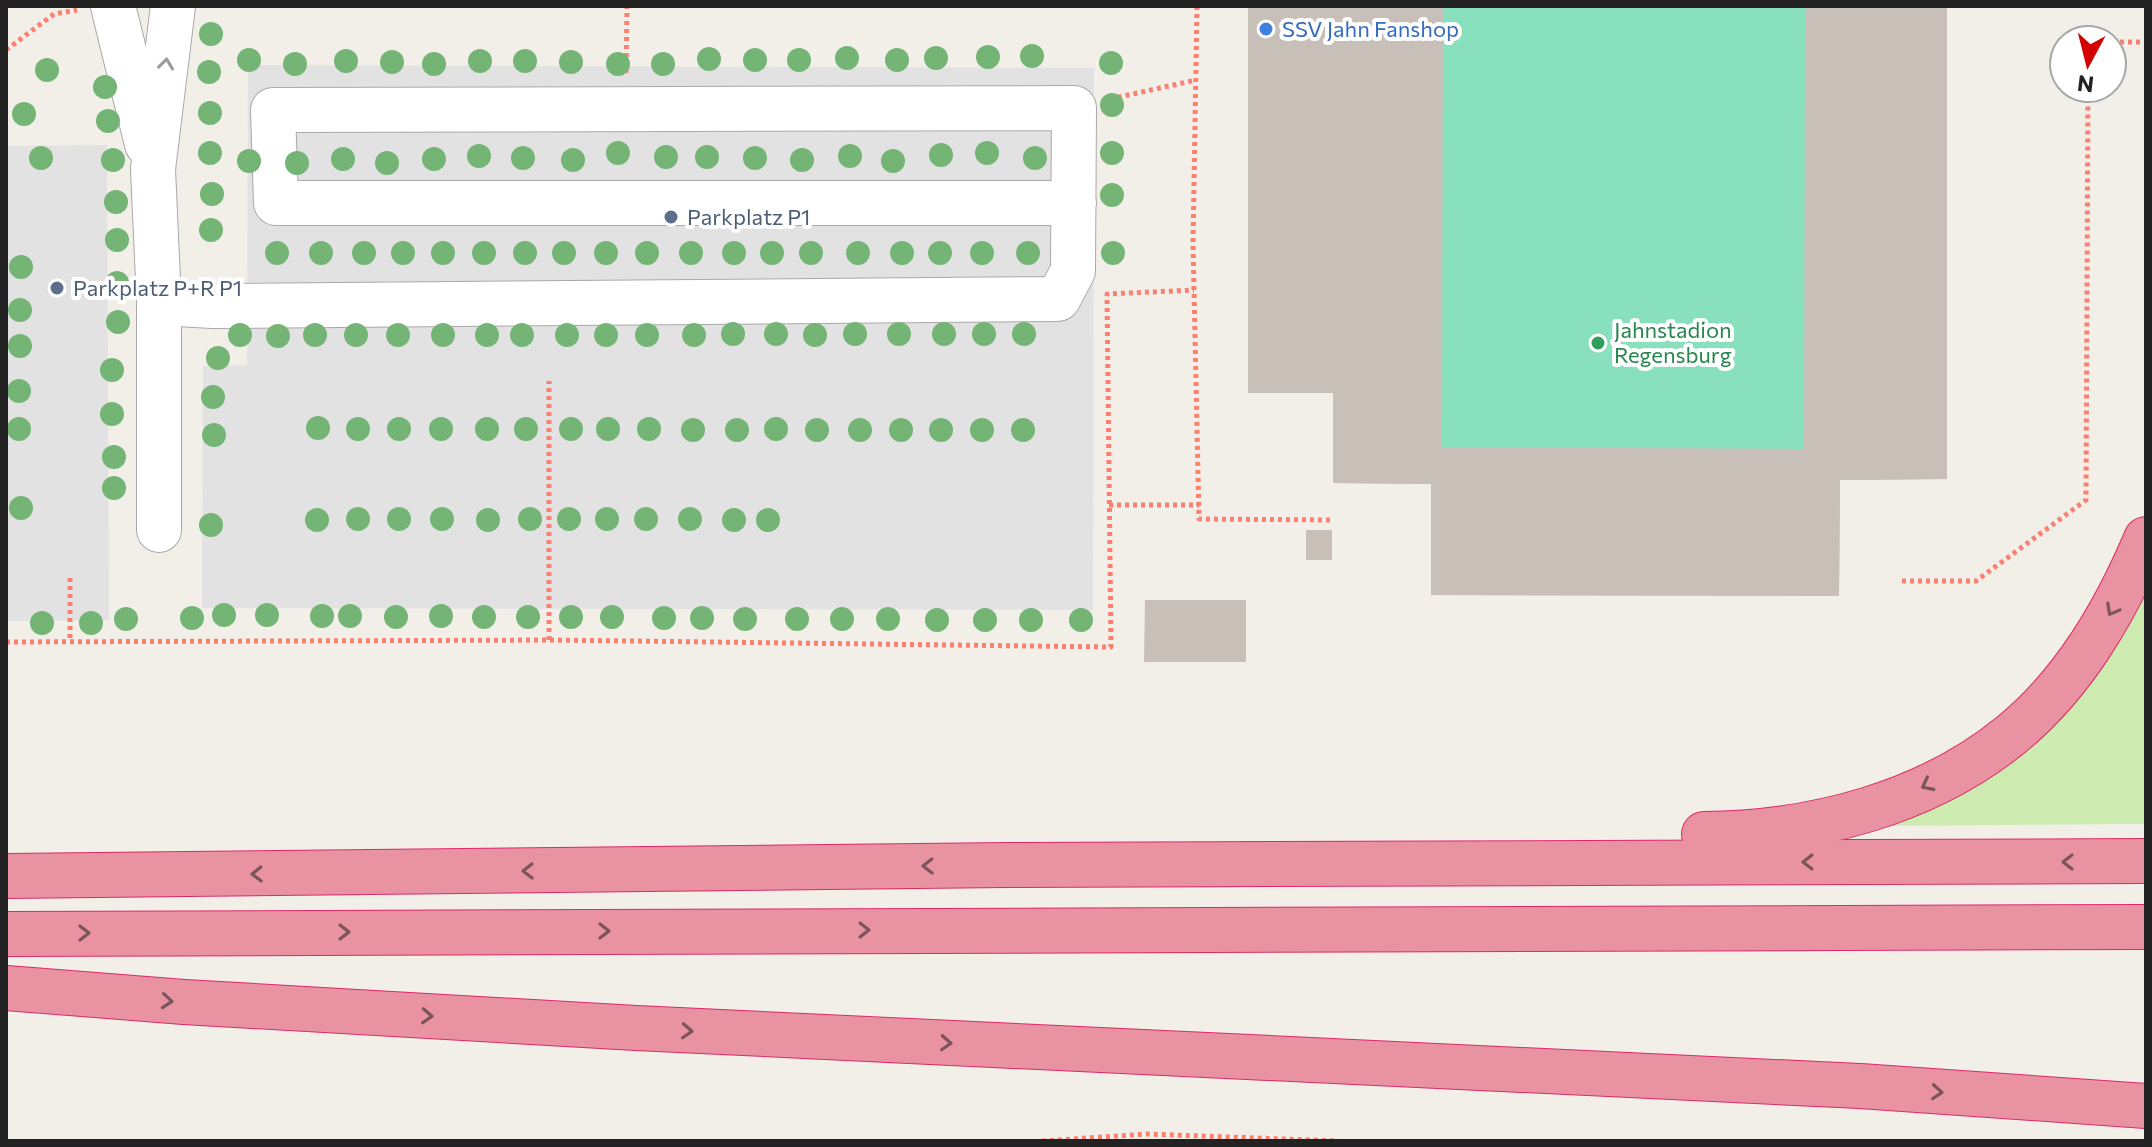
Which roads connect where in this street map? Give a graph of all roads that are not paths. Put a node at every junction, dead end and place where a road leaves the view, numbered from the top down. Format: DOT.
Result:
graph roads {
  1 [pos="173,6"];
  2 [pos="98,7"];
  3 [pos="153,169"];
  4 [pos="1074,203"];
  5 [pos="159,303"];
  6 [pos="159,530"];
  7 [pos="2146,539"];
  8 [pos="2146,861"];
  9 [pos="1006,865"];
  10 [pos="6,876"];
  11 [pos="2146,927"];
  12 [pos="6,934"];
  13 [pos="6,988"];
  14 [pos="2146,1106"];
  3 -- 1 [label="lane, one-way"];
  2 -- 3 [label="lane"];
  3 -- 5 [label="lane"];
  4 -- 4 [label="lane"];
  4 -- 5 [label="lane"];
  5 -- 6 [label="lane"];
  7 -- 9 [label="highway, one-way"];
  8 -- 9 [label="highway, one-way"];
  9 -- 10 [label="highway, one-way"];
  12 -- 11 [label="highway, one-way"];
  13 -- 14 [label="highway, one-way"];
}
